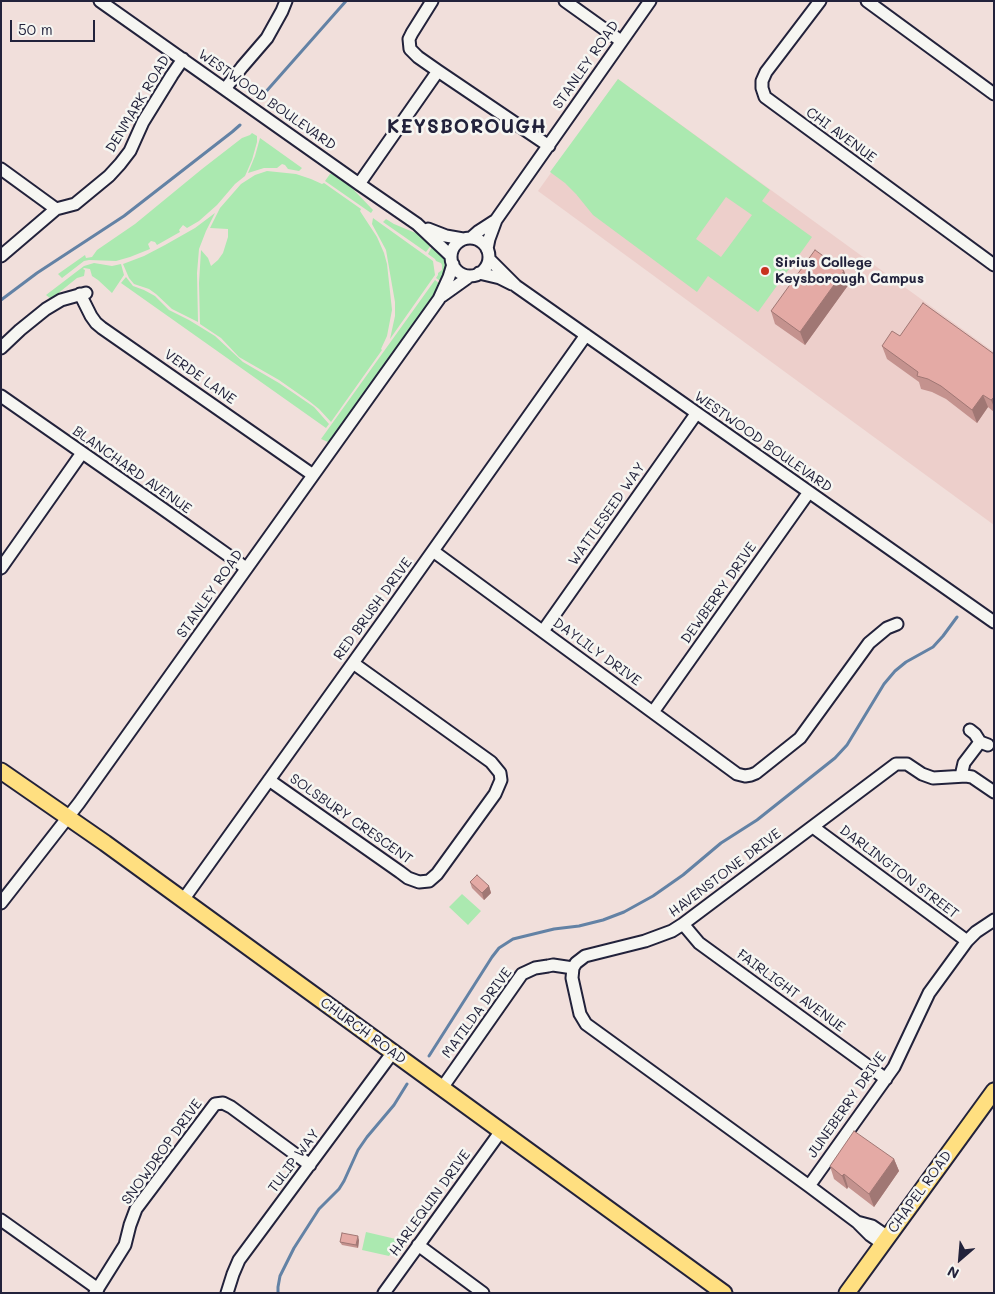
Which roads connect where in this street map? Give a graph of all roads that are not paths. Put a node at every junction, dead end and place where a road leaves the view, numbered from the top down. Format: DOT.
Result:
graph roads {
  1 [pos="100,1"];
  2 [pos="286,1"];
  3 [pos="432,1"];
  4 [pos="565,1"];
  5 [pos="650,1"];
  6 [pos="820,1"];
  7 [pos="867,1"];
  8 [pos="621,41"];
  9 [pos="183,59"];
  10 [pos="438,71"];
  11 [pos="225,89"];
  12 [pos="994,94"];
  13 [pos="549,146"];
  14 [pos="1,169"];
  15 [pos="359,184"];
  16 [pos="56,209"];
  17 [pos="496,220"];
  18 [pos="417,224"];
  19 [pos="467,239"];
  20 [pos="488,254"];
  21 [pos="1,256"];
  22 [pos="452,260"];
  23 [pos="994,265"];
  24 [pos="475,275"];
  25 [pos="516,286"];
  26 [pos="439,299"];
  27 [pos="586,335"];
  28 [pos="1,348"];
  29 [pos="1,396"];
  30 [pos="696,414"];
  31 [pos="82,453"];
  32 [pos="313,475"];
  33 [pos="809,492"];
  34 [pos="433,551"];
  35 [pos="1,568"];
  36 [pos="246,568"];
  37 [pos="994,622"];
  38 [pos="897,624"];
  39 [pos="542,631"];
  40 [pos="352,663"];
  41 [pos="653,712"];
  42 [pos="970,730"];
  43 [pos="1,771"];
  44 [pos="961,776"];
  45 [pos="269,780"];
  46 [pos="994,792"];
  47 [pos="68,818"];
  48 [pos="812,827"];
  49 [pos="183,900"];
  50 [pos="1,903"];
  51 [pos="994,920"];
  52 [pos="683,924"];
  53 [pos="967,942"];
  54 [pos="573,968"];
  55 [pos="393,1052"];
  56 [pos="886,1078"];
  57 [pos="442,1088"];
  58 [pos="994,1091"];
  59 [pos="501,1130"];
  60 [pos="310,1165"];
  61 [pos="809,1186"];
  62 [pos="1,1220"];
  63 [pos="885,1241"];
  64 [pos="418,1245"];
  65 [pos="97,1291"];
  66 [pos="227,1293"];
  67 [pos="384,1293"];
  68 [pos="483,1293"];
  69 [pos="724,1293"];
  70 [pos="847,1293"];
  1 -- 9 [label="street, WESTWOOD BOULEVARD"];
  2 -- 11 [label="street"];
  3 -- 10 [label="street"];
  4 -- 8 [label="street"];
  5 -- 8 [label="street, STANLEY ROAD"];
  6 -- 23 [label="street, CHI AVENUE"];
  7 -- 12 [label="street"];
  8 -- 13 [label="street, STANLEY ROAD"];
  9 -- 11 [label="street, WESTWOOD BOULEVARD"];
  9 -- 16 [label="street, DENMARK ROAD"];
  10 -- 13 [label="street"];
  10 -- 15 [label="street"];
  11 -- 15 [label="street, WESTWOOD BOULEVARD"];
  13 -- 17 [label="street, STANLEY ROAD"];
  14 -- 16 [label="street"];
  15 -- 18 [label="street, WESTWOOD BOULEVARD"];
  16 -- 21 [label="street, DENMARK ROAD"];
  17 -- 19 [label="street, STANLEY ROAD"];
  17 -- 20 [label="street, STANLEY ROAD"];
  18 -- 19 [label="street, WESTWOOD BOULEVARD"];
  18 -- 22 [label="street, WESTWOOD BOULEVARD"];
  19 -- 20 [label="street"];
  19 -- 22 [label="street"];
  20 -- 24 [label="street"];
  20 -- 25 [label="street, WESTWOOD BOULEVARD"];
  22 -- 24 [label="street"];
  22 -- 26 [label="street, STANLEY ROAD"];
  24 -- 25 [label="street, WESTWOOD BOULEVARD"];
  24 -- 26 [label="street, STANLEY ROAD"];
  25 -- 27 [label="street, WESTWOOD BOULEVARD"];
  26 -- 32 [label="street, STANLEY ROAD"];
  27 -- 30 [label="street, WESTWOOD BOULEVARD"];
  27 -- 34 [label="street, RED BRUSH DRIVE"];
  28 -- 32 [label="street, VERDE LANE"];
  29 -- 31 [label="street, BLANCHARD AVENUE"];
  30 -- 33 [label="street, WESTWOOD BOULEVARD"];
  30 -- 39 [label="street, WATTLESEED WAY"];
  31 -- 35 [label="street"];
  31 -- 36 [label="street, BLANCHARD AVENUE"];
  32 -- 36 [label="street, STANLEY ROAD"];
  33 -- 37 [label="street, WESTWOOD BOULEVARD"];
  33 -- 41 [label="street, DEWBERRY DRIVE"];
  34 -- 39 [label="street, DAYLILY DRIVE"];
  34 -- 40 [label="street, RED BRUSH DRIVE"];
  36 -- 47 [label="street, STANLEY ROAD"];
  38 -- 41 [label="street, DAYLILY DRIVE"];
  39 -- 41 [label="street, DAYLILY DRIVE"];
  40 -- 45 [label="street, RED BRUSH DRIVE"];
  40 -- 45 [label="street, SOLSBURY CRESCENT"];
  42 -- 44 [label="street"];
  43 -- 47 [label="main road, CHURCH ROAD"];
  44 -- 46 [label="street, HAVENSTONE DRIVE"];
  44 -- 48 [label="street, HAVENSTONE DRIVE"];
  45 -- 49 [label="street, RED BRUSH DRIVE"];
  47 -- 49 [label="main road, CHURCH ROAD"];
  47 -- 50 [label="street, STANLEY ROAD"];
  48 -- 52 [label="street, HAVENSTONE DRIVE"];
  48 -- 53 [label="street, DARLINGTON STREET"];
  49 -- 55 [label="main road, CHURCH ROAD"];
  51 -- 53 [label="street, JUNEBERRY DRIVE"];
  52 -- 54 [label="street, HAVENSTONE DRIVE"];
  52 -- 56 [label="street, FAIRLIGHT AVENUE"];
  53 -- 56 [label="street, JUNEBERRY DRIVE"];
  54 -- 57 [label="street, MATILDA DRIVE"];
  54 -- 61 [label="street"];
  55 -- 57 [label="main road, CHURCH ROAD"];
  55 -- 60 [label="street, TULIP WAY"];
  56 -- 61 [label="street, JUNEBERRY DRIVE"];
  57 -- 59 [label="main road, CHURCH ROAD"];
  58 -- 63 [label="main road, CHAPEL ROAD"];
  59 -- 64 [label="street, HARLEQUIN DRIVE"];
  59 -- 69 [label="main road, CHURCH ROAD"];
  60 -- 65 [label="street, SNOWDROP DRIVE"];
  60 -- 66 [label="street, TULIP WAY"];
  61 -- 63 [label="street"];
  62 -- 65 [label="street"];
  63 -- 70 [label="main road, CHAPEL ROAD"];
  64 -- 67 [label="street, HARLEQUIN DRIVE"];
  64 -- 68 [label="street"];
}
